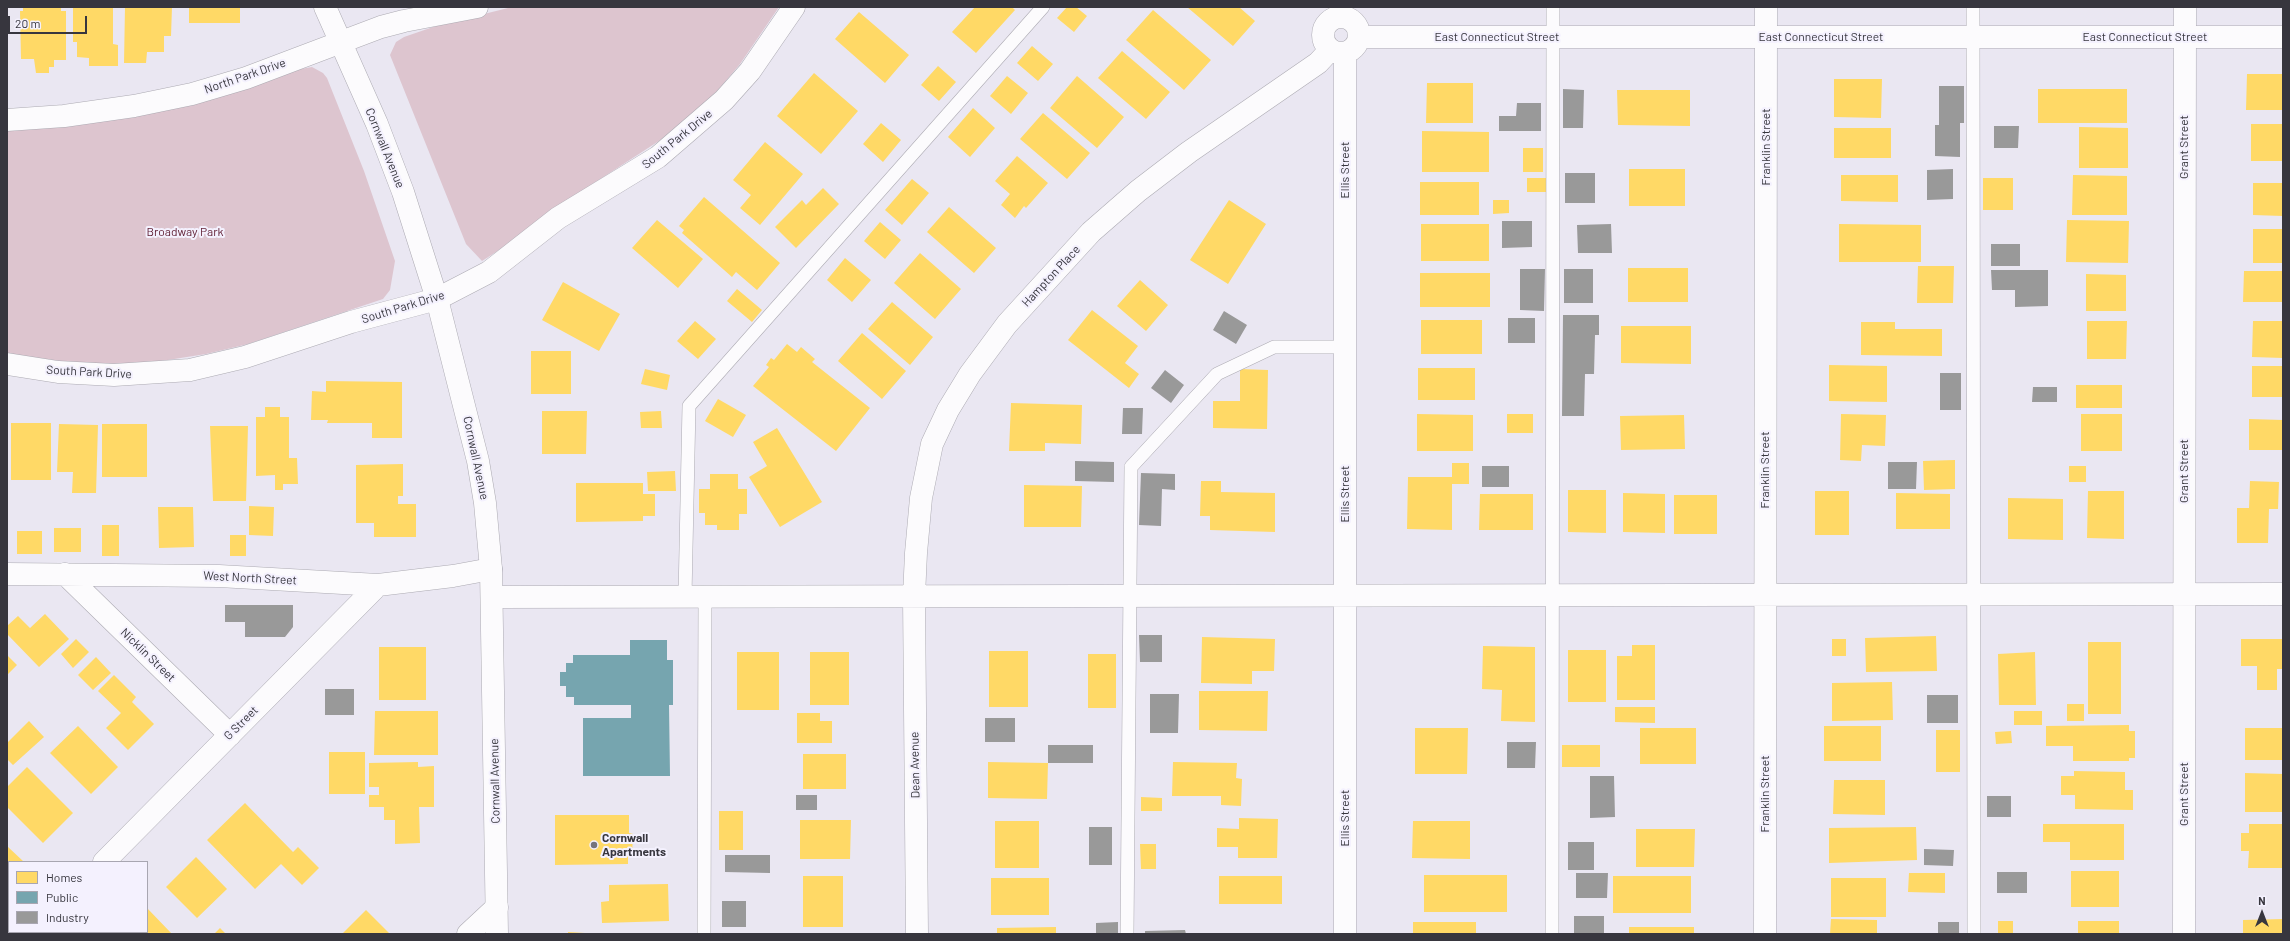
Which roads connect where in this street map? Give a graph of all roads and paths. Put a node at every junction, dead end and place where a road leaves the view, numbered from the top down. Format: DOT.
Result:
graph roads {
  1 [pos="325,7"];
  2 [pos="477,7"];
  3 [pos="794,7"];
  4 [pos="1043,7"];
  5 [pos="1553,7"];
  6 [pos="1766,7"];
  7 [pos="1973,7"];
  8 [pos="2184,7"];
  9 [pos="1345,12"];
  10 [pos="1359,37"];
  11 [pos="1553,37"];
  12 [pos="1766,37"];
  13 [pos="1973,38"];
  14 [pos="2184,38"];
  15 [pos="2283,38"];
  16 [pos="341,42"];
  17 [pos="1337,52"];
  18 [pos="7,120"];
  19 [pos="437,299"];
  20 [pos="1345,347"];
  21 [pos="7,364"];
  22 [pos="492,569"];
  23 [pos="7,574"];
  24 [pos="65,574"];
  25 [pos="378,585"];
  26 [pos="1765,594"];
  27 [pos="1973,594"];
  28 [pos="2184,594"];
  29 [pos="2283,594"];
  30 [pos="1130,595"];
  31 [pos="1345,595"];
  32 [pos="1553,595"];
  33 [pos="695,596"];
  34 [pos="914,596"];
  35 [pos="492,597"];
  36 [pos="230,735"];
  37 [pos="105,861"];
  38 [pos="497,907"];
  39 [pos="468,934"];
  40 [pos="497,934"];
  41 [pos="704,934"];
  42 [pos="917,934"];
  43 [pos="1127,934"];
  44 [pos="1344,934"];
  45 [pos="1552,934"];
  46 [pos="1765,934"];
  47 [pos="1974,934"];
  48 [pos="2184,934"];
  1 -- 16 [label="street, Cornwall Avenue"];
  2 -- 16 [label="street, North Park Drive"];
  3 -- 19 [label="street, South Park Drive"];
  4 -- 33 [label="lane"];
  5 -- 11 [label="lane"];
  6 -- 12 [label="street, Franklin Street"];
  7 -- 13 [label="lane"];
  8 -- 14 [label="street, Grant Street"];
  9 -- 10 [label="street"];
  9 -- 17 [label="street"];
  10 -- 11 [label="street, East Connecticut Street"];
  10 -- 17 [label="street"];
  11 -- 12 [label="street, East Connecticut Street"];
  11 -- 32 [label="lane"];
  12 -- 13 [label="street, East Connecticut Street"];
  12 -- 26 [label="street, Franklin Street"];
  13 -- 14 [label="street, East Connecticut Street"];
  13 -- 27 [label="lane"];
  14 -- 15 [label="street, East Connecticut Street"];
  14 -- 28 [label="street, Grant Street"];
  16 -- 18 [label="street, North Park Drive"];
  16 -- 19 [label="street, Cornwall Avenue"];
  17 -- 20 [label="street, Ellis Street"];
  17 -- 34 [label="street, Hampton Place"];
  19 -- 21 [label="street, South Park Drive"];
  19 -- 22 [label="street, Cornwall Avenue"];
  20 -- 30 [label="lane"];
  20 -- 31 [label="street, Ellis Street"];
  22 -- 25 [label="street, West North Street"];
  22 -- 35 [label="street, Cornwall Avenue"];
  23 -- 24 [label="street, West North Street"];
  24 -- 25 [label="street, West North Street"];
  24 -- 36 [label="street, Nicklin Street"];
  25 -- 36 [label="street, G Street"];
  26 -- 27 [label="street"];
  26 -- 32 [label="street"];
  26 -- 46 [label="street, Franklin Street"];
  27 -- 28 [label="street"];
  27 -- 47 [label="lane"];
  28 -- 29 [label="street"];
  28 -- 48 [label="street, Grant Street"];
  30 -- 31 [label="street"];
  30 -- 34 [label="street"];
  30 -- 43 [label="lane"];
  31 -- 32 [label="street"];
  31 -- 44 [label="street, Ellis Street"];
  32 -- 45 [label="lane"];
  33 -- 34 [label="street"];
  33 -- 35 [label="street"];
  33 -- 41 [label="lane"];
  34 -- 42 [label="street, Dean Avenue"];
  35 -- 38 [label="street, Cornwall Avenue"];
  36 -- 37 [label="street, G Street"];
  38 -- 39 [label="street"];
  38 -- 40 [label="street, Cornwall Avenue"];
}
